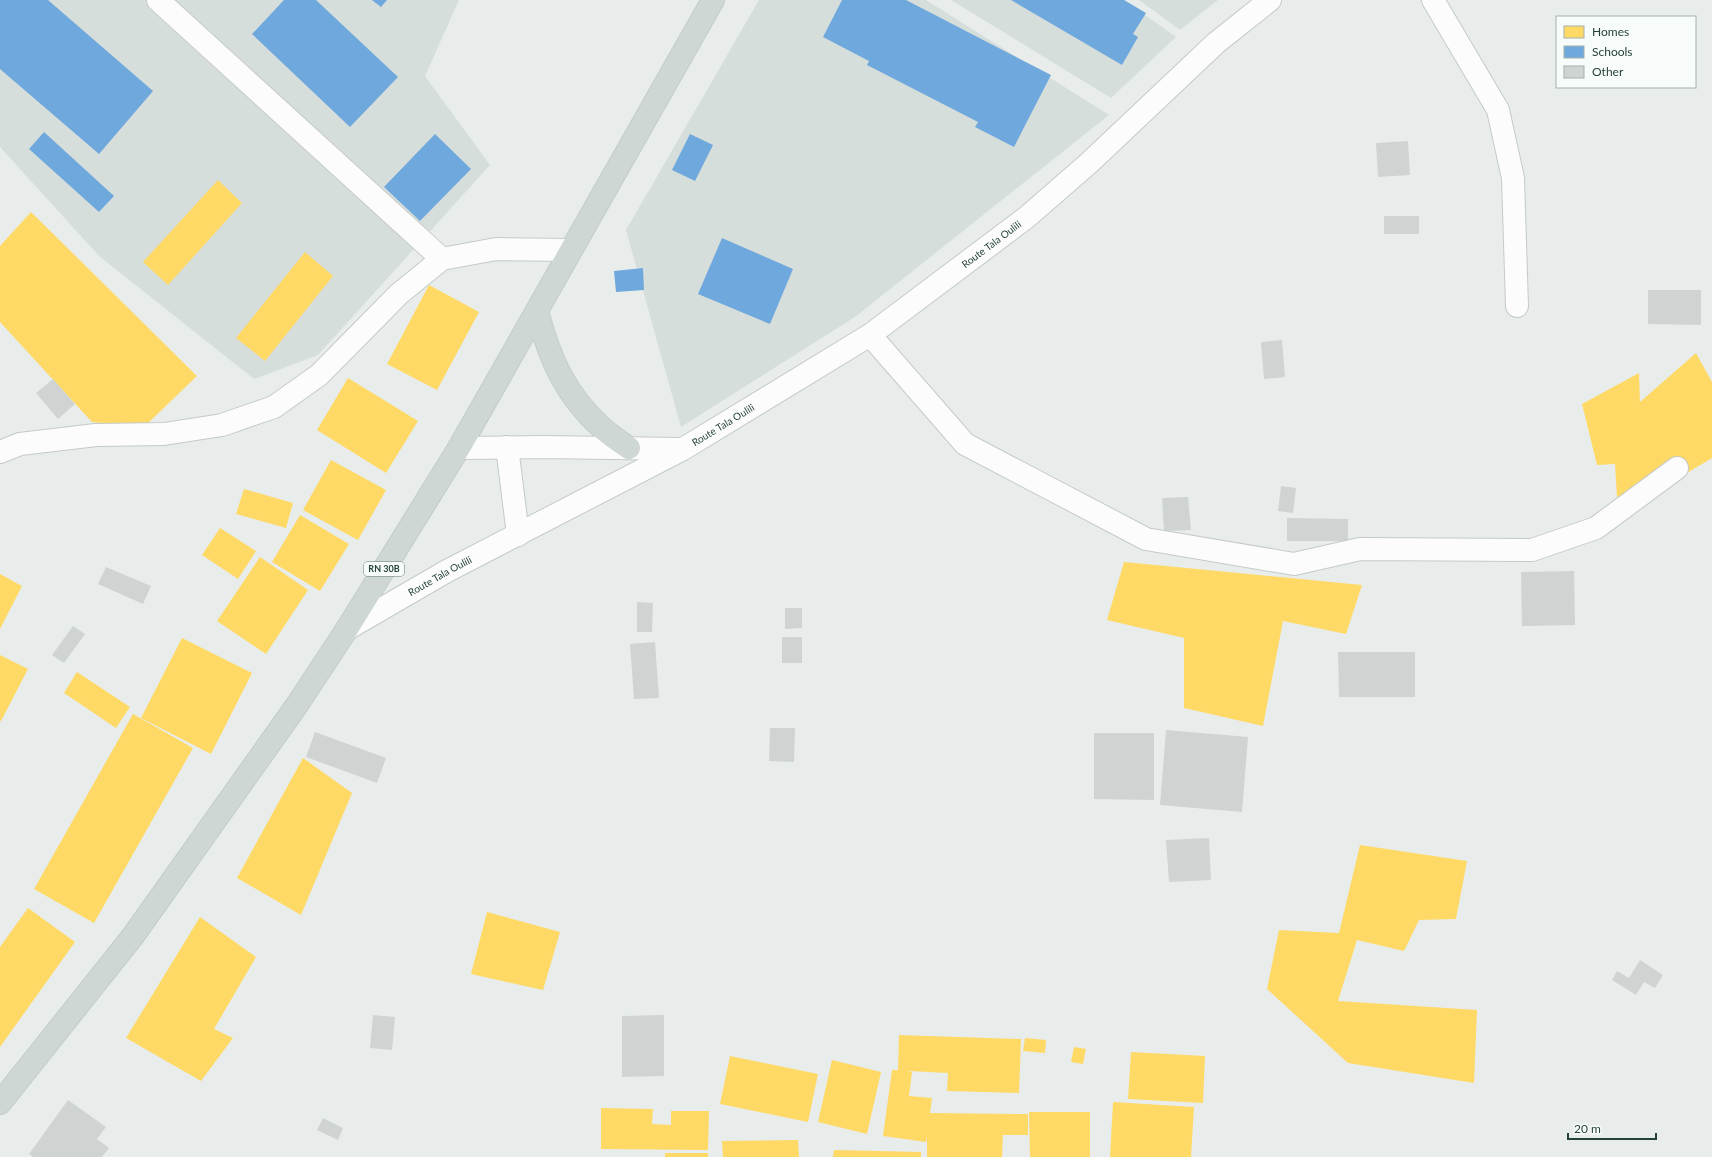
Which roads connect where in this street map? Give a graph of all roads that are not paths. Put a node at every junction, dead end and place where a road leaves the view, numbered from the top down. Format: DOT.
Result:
graph roads {
  1 [pos="158,0"];
  2 [pos="713,0"];
  3 [pos="1270,0"];
  4 [pos="1433,0"];
  5 [pos="570,250"];
  6 [pos="442,260"];
  7 [pos="1517,306"];
  8 [pos="536,311"];
  9 [pos="870,335"];
  10 [pos="20,444"];
  11 [pos="507,447"];
  12 [pos="459,448"];
  13 [pos="629,448"];
  14 [pos="683,448"];
  15 [pos="0,452"];
  16 [pos="0,463"];
  17 [pos="1677,468"];
  18 [pos="518,535"];
  19 [pos="347,629"];
  20 [pos="0,1103"];
  1 -- 6 [label="street"];
  2 -- 5 [label="main road, RN 30B"];
  3 -- 9 [label="street, Route Tala Oulili"];
  4 -- 7 [label="street"];
  5 -- 6 [label="street"];
  5 -- 8 [label="main road, RN 30B"];
  6 -- 10 [label="street"];
  8 -- 12 [label="main road, RN 30B"];
  8 -- 13 [label="main road"];
  9 -- 14 [label="street, Route Tala Oulili"];
  9 -- 17 [label="street"];
  10 -- 15 [label="street"];
  10 -- 16 [label="street"];
  11 -- 12 [label="street, Route Tala Oulili"];
  11 -- 13 [label="street, Route Tala Oulili"];
  11 -- 18 [label="street"];
  12 -- 19 [label="main road, RN 30B"];
  13 -- 14 [label="street, Route Tala Oulili"];
  14 -- 18 [label="street, Route Tala Oulili"];
  18 -- 19 [label="street, Route Tala Oulili"];
  19 -- 20 [label="main road, RN 30B"];
}
